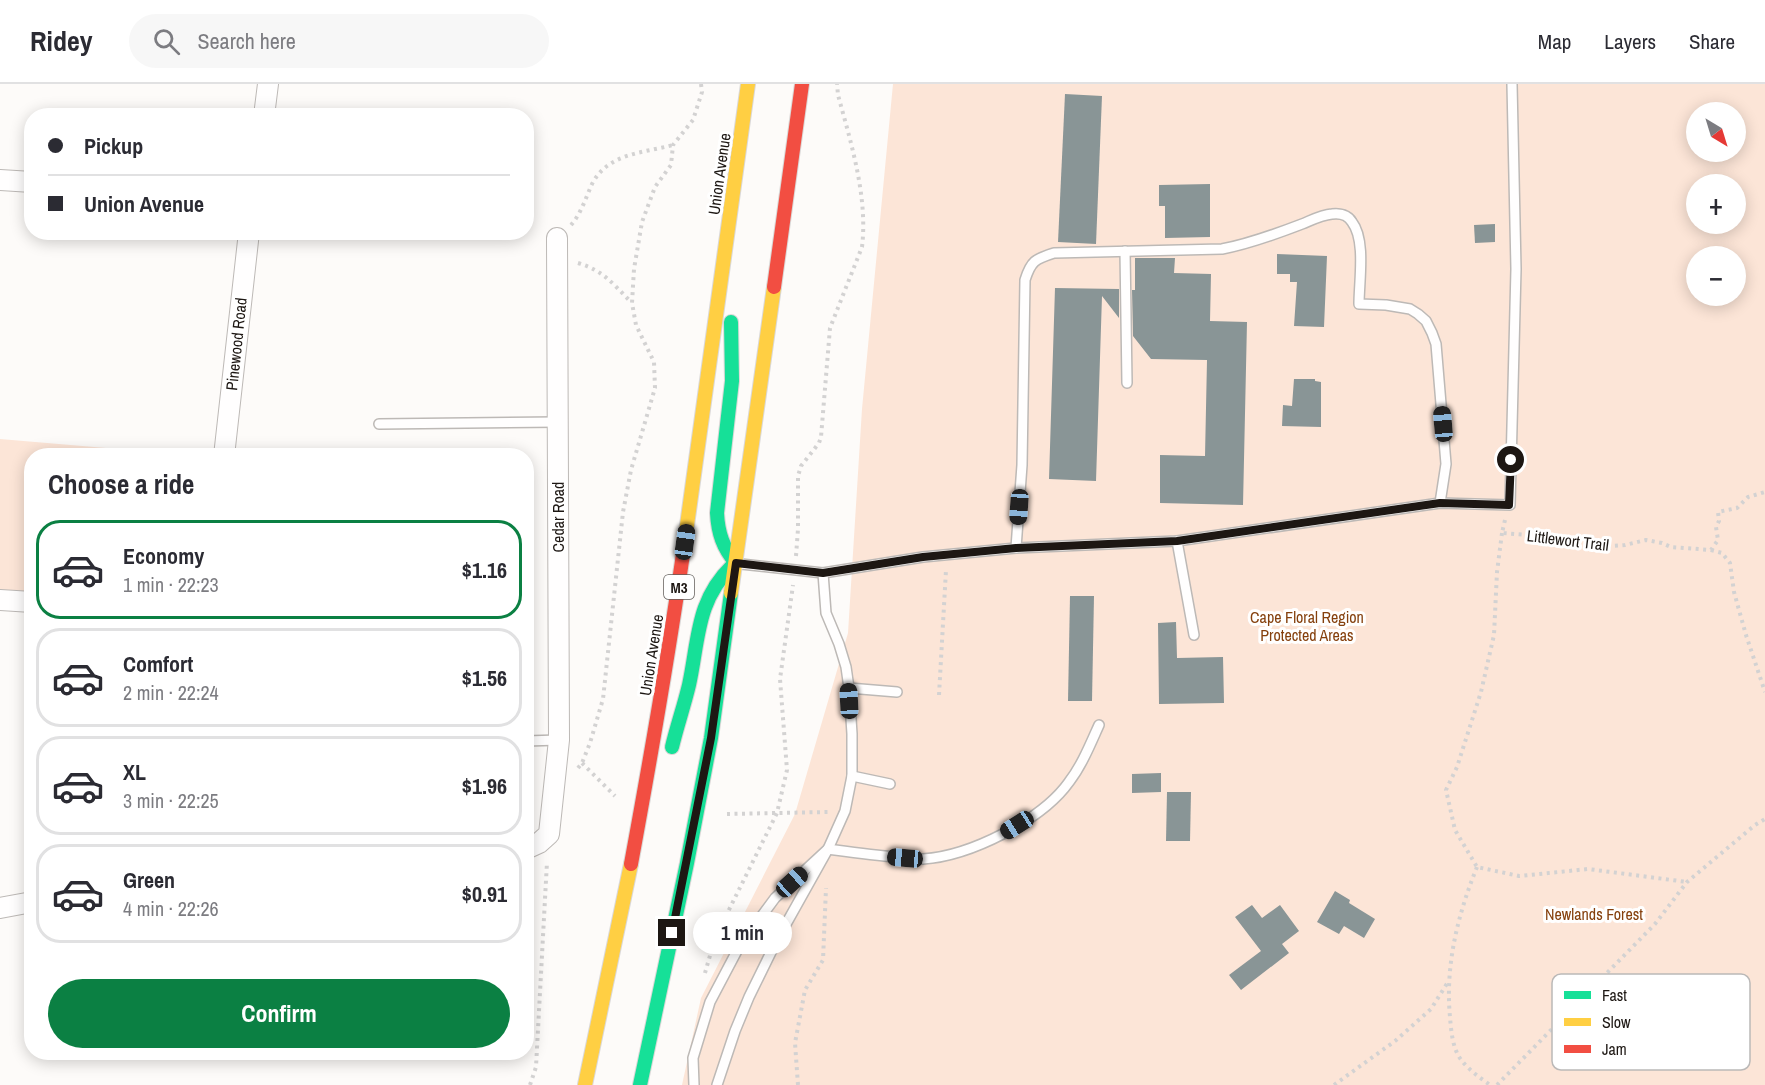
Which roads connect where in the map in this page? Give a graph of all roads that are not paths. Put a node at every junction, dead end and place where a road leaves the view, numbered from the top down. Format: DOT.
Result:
graph roads {
  1 [pos="268,84"];
  2 [pos="748,84"];
  3 [pos="802,84"];
  4 [pos="1512,84"];
  5 [pos="265,108"];
  6 [pos="0,180"];
  7 [pos="24,182"];
  8 [pos="248,240"];
  9 [pos="557,247"];
  10 [pos="1125,251"];
  11 [pos="722,272"];
  12 [pos="1128,383"];
  13 [pos="558,422"];
  14 [pos="379,424"];
  15 [pos="225,448"];
  16 [pos="1440,503"];
  17 [pos="1177,541"];
  18 [pos="1016,548"];
  19 [pos="736,563"];
  20 [pos="823,573"];
  21 [pos="0,600"];
  22 [pos="24,602"];
  23 [pos="1194,635"];
  24 [pos="849,688"];
  25 [pos="897,692"];
  26 [pos="1099,725"];
  27 [pos="559,740"];
  28 [pos="534,741"];
  29 [pos="667,764"];
  30 [pos="852,776"];
  31 [pos="890,784"];
  32 [pos="655,808"];
  33 [pos="534,845"];
  34 [pos="828,849"];
  35 [pos="626,889"];
  36 [pos="24,904"];
  37 [pos="0,908"];
  38 [pos="585,1085"];
  39 [pos="640,1085"];
  40 [pos="694,1085"];
  41 [pos="717,1085"];
  1 -- 5 [label="street"];
  2 -- 11 [label="highway, Union Avenue / M3"];
  3 -- 19 [label="highway"];
  4 -- 16 [label="lane"];
  6 -- 7 [label="street"];
  8 -- 15 [label="street, Pinewood Road"];
  9 -- 13 [label="street, Cedar Road"];
  10 -- 12 [label="lane"];
  10 -- 16 [label="lane"];
  10 -- 18 [label="lane"];
  11 -- 19 [label="highway"];
  11 -- 35 [label="highway, Union Avenue / M3"];
  13 -- 14 [label="lane"];
  13 -- 27 [label="street, Cedar Road"];
  16 -- 17 [label="lane"];
  17 -- 18 [label="lane"];
  17 -- 23 [label="lane"];
  18 -- 20 [label="lane"];
  19 -- 20 [label="lane"];
  19 -- 29 [label="highway"];
  19 -- 39 [label="highway"];
  20 -- 24 [label="lane"];
  21 -- 22 [label="street"];
  24 -- 25 [label="lane"];
  24 -- 30 [label="lane"];
  26 -- 34 [label="lane"];
  27 -- 28 [label="lane"];
  27 -- 33 [label="street, Cedar Road"];
  30 -- 31 [label="lane"];
  30 -- 34 [label="lane"];
  32 -- 35 [label="highway"];
  34 -- 40 [label="lane"];
  34 -- 41 [label="lane"];
  35 -- 38 [label="highway, Union Avenue / M3"];
  36 -- 37 [label="street"];
}
